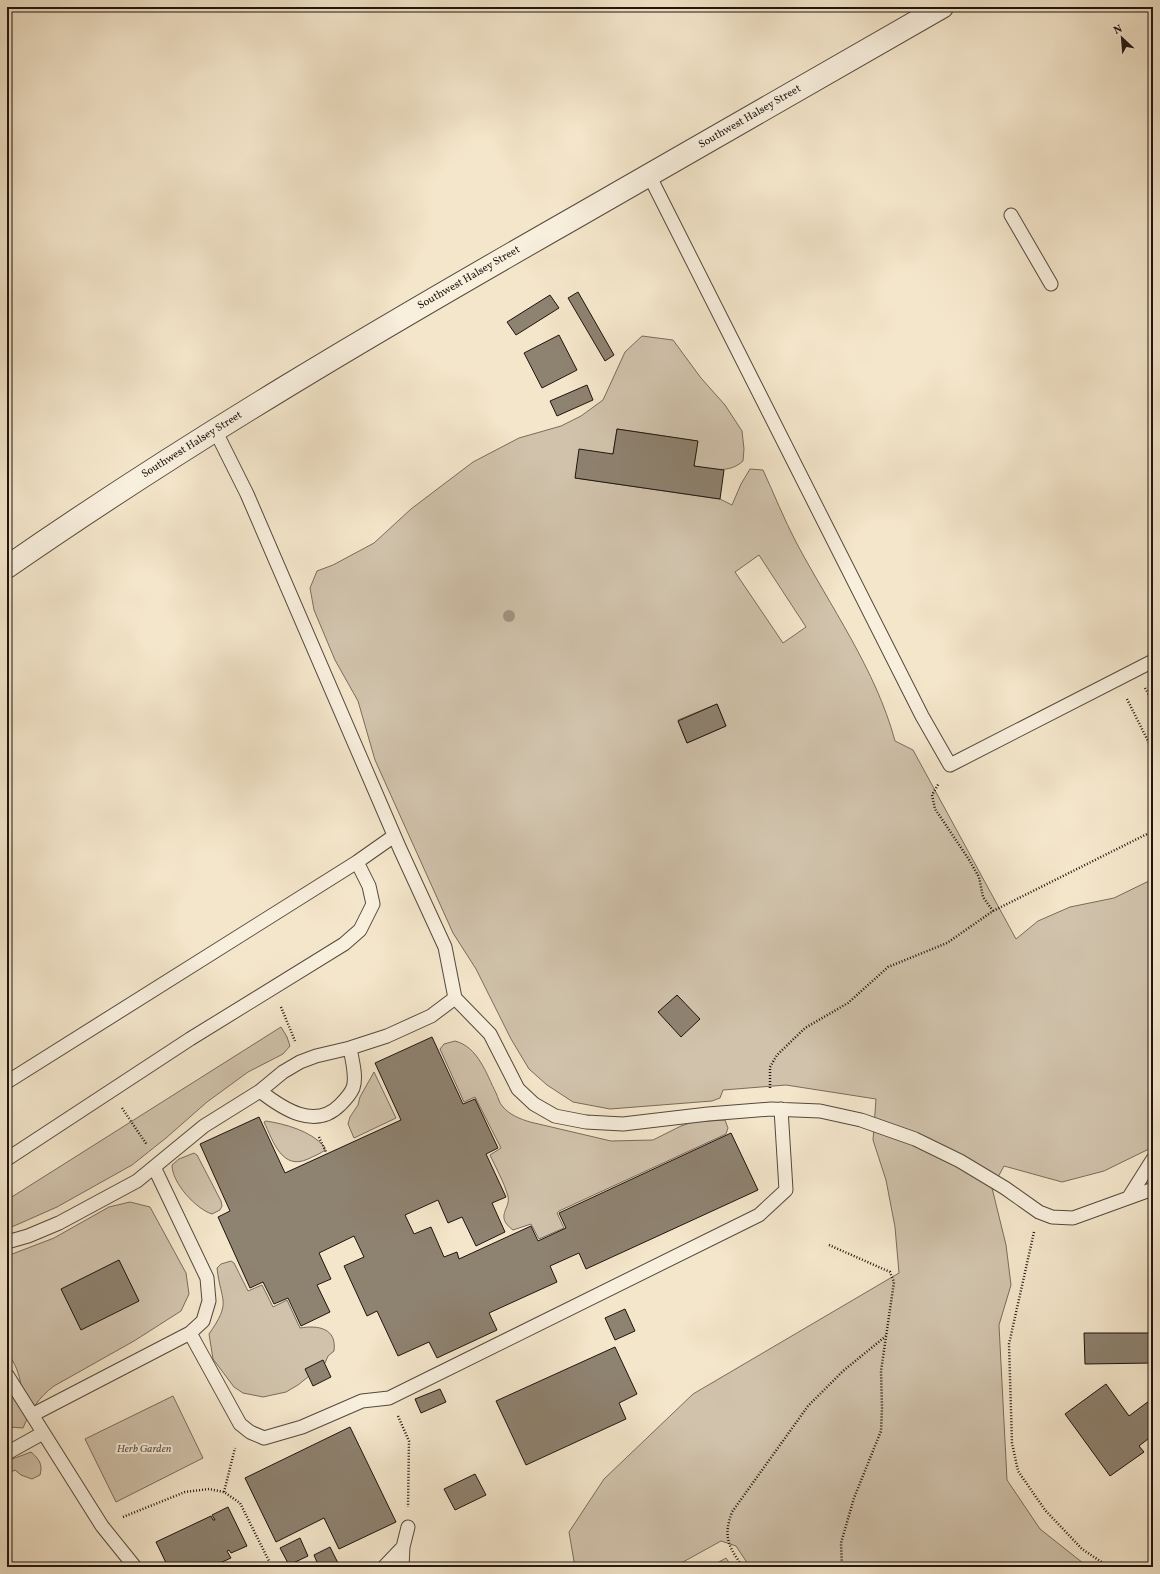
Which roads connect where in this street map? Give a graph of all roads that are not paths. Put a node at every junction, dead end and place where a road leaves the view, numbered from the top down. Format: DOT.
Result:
graph roads {
  1 [pos="942,7"];
  2 [pos="649,175"];
  3 [pos="1011,215"];
  4 [pos="1051,284"];
  5 [pos="215,430"];
  6 [pos="7,568"];
  7 [pos="1153,661"];
  8 [pos="394,836"];
  9 [pos="357,862"];
  10 [pos="455,998"];
  11 [pos="350,1048"];
  12 [pos="7,1082"];
  13 [pos="260,1092"];
  14 [pos="776,1109"];
  15 [pos="7,1159"];
  16 [pos="1153,1159"];
  17 [pos="154,1167"];
  18 [pos="1153,1189"];
  19 [pos="1129,1197"];
  20 [pos="7,1242"];
  21 [pos="190,1333"];
  22 [pos="7,1375"];
  23 [pos="32,1415"];
  24 [pos="43,1433"];
  25 [pos="7,1452"];
  26 [pos="408,1527"];
  27 [pos="403,1547"];
  28 [pos="134,1567"];
  29 [pos="384,1567"];
  30 [pos="402,1567"];
  1 -- 2 [label="street, Southwest Halsey Street"];
  2 -- 5 [label="street, Southwest Halsey Street"];
  2 -- 7 [label="lane"];
  3 -- 4 [label="lane"];
  5 -- 6 [label="street, Southwest Halsey Street"];
  5 -- 8 [label="lane"];
  8 -- 9 [label="lane"];
  8 -- 10 [label="lane"];
  9 -- 12 [label="lane"];
  9 -- 15 [label="lane"];
  10 -- 11 [label="lane"];
  10 -- 14 [label="lane"];
  11 -- 13 [label="lane"];
  11 -- 13 [label="lane"];
  13 -- 17 [label="lane"];
  14 -- 19 [label="lane"];
  14 -- 21 [label="lane"];
  16 -- 19 [label="lane"];
  17 -- 20 [label="lane"];
  17 -- 21 [label="lane"];
  18 -- 19 [label="lane"];
  21 -- 23 [label="lane"];
  22 -- 23 [label="lane"];
  23 -- 24 [label="lane"];
  24 -- 25 [label="lane"];
  24 -- 28 [label="lane"];
  26 -- 27 [label="lane"];
  27 -- 29 [label="lane"];
  27 -- 30 [label="lane"];
}
